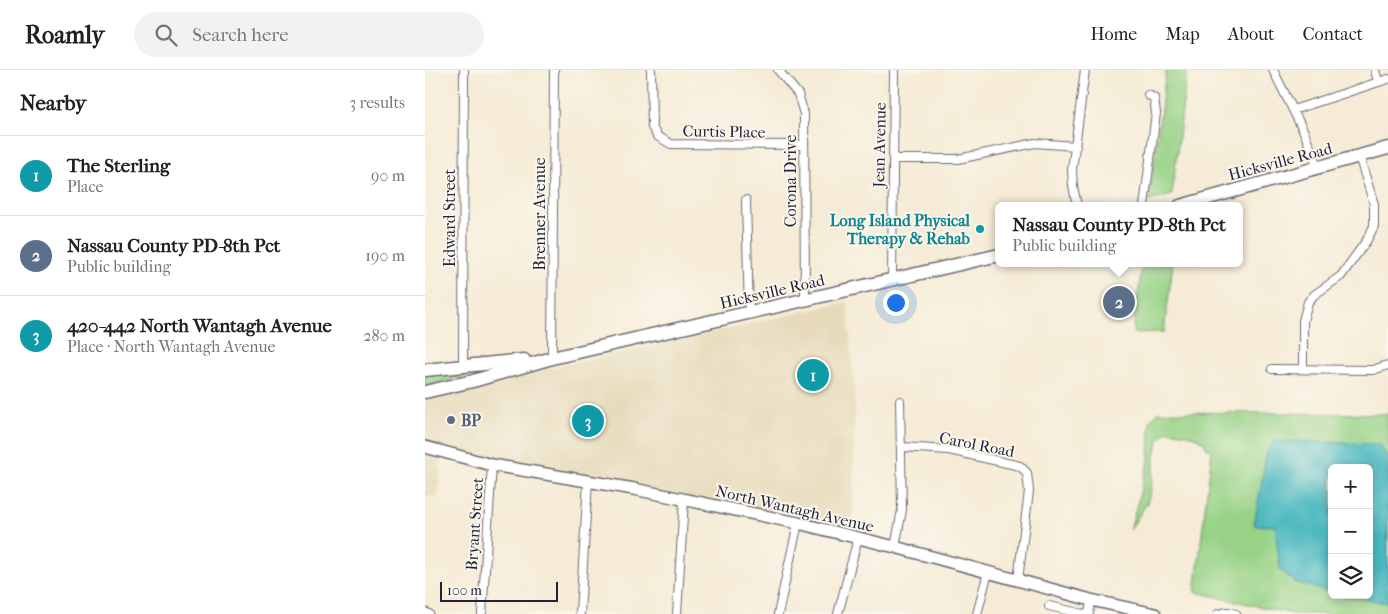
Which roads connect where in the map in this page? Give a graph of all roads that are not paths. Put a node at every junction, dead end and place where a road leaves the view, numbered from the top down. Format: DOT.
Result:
graph roads {
  1 [pos="464,70"];
  2 [pos="554,70"];
  3 [pos="651,70"];
  4 [pos="778,70"];
  5 [pos="894,70"];
  6 [pos="1085,70"];
  7 [pos="1273,70"];
  8 [pos="1375,70"];
  9 [pos="1388,79"];
  10 [pos="1378,82"];
  11 [pos="1148,95"];
  12 [pos="1293,110"];
  13 [pos="803,145"];
  14 [pos="1076,146"];
  15 [pos="1388,148"];
  16 [pos="1359,156"];
  17 [pos="893,159"];
  18 [pos="1318,167"];
  19 [pos="746,200"];
  20 [pos="1076,202"];
  21 [pos="1144,202"];
  22 [pos="1194,202"];
  23 [pos="995,256"];
  24 [pos="892,280"];
  25 [pos="805,300"];
  26 [pos="749,313"];
  27 [pos="552,358"];
  28 [pos="1388,365"];
  29 [pos="463,366"];
  30 [pos="1272,369"];
  31 [pos="1303,369"];
  32 [pos="425,370"];
  33 [pos="425,392"];
  34 [pos="900,401"];
  35 [pos="425,447"];
  36 [pos="901,447"];
  37 [pos="492,465"];
  38 [pos="588,481"];
  39 [pos="684,500"];
  40 [pos="798,523"];
  41 [pos="858,538"];
  42 [pos="895,547"];
  43 [pos="988,572"];
  44 [pos="1018,580"];
  45 [pos="1091,600"];
  46 [pos="1049,606"];
  47 [pos="425,612"];
  48 [pos="429,614"];
  49 [pos="482,614"];
  50 [pos="580,614"];
  51 [pos="677,614"];
  52 [pos="778,614"];
  53 [pos="838,614"];
  54 [pos="977,614"];
  55 [pos="1083,614"];
  56 [pos="1089,614"];
  57 [pos="1155,614"];
  58 [pos="1218,614"];
  59 [pos="1235,614"];
  1 -- 29 [label="street, Edward Street"];
  2 -- 27 [label="street, Brenner Avenue"];
  3 -- 13 [label="street, Curtis Place"];
  4 -- 13 [label="street, Corona Drive"];
  5 -- 17 [label="street, Jean Avenue"];
  6 -- 14 [label="street"];
  7 -- 12 [label="street"];
  8 -- 10 [label="street"];
  9 -- 10 [label="street"];
  10 -- 12 [label="street"];
  11 -- 21 [label="street"];
  12 -- 18 [label="street"];
  13 -- 25 [label="street, Corona Drive"];
  14 -- 17 [label="street"];
  14 -- 20 [label="street"];
  15 -- 16 [label="main road, Hicksville Road"];
  16 -- 18 [label="main road, Hicksville Road"];
  16 -- 31 [label="street"];
  17 -- 24 [label="street, Jean Avenue"];
  18 -- 22 [label="main road, Hicksville Road"];
  19 -- 26 [label="street"];
  23 -- 24 [label="main road, Hicksville Road"];
  24 -- 25 [label="main road, Hicksville Road"];
  25 -- 26 [label="main road, Hicksville Road"];
  26 -- 27 [label="main road, Hicksville Road"];
  27 -- 29 [label="main road, Hicksville Road"];
  27 -- 33 [label="main road, Hicksville Road"];
  28 -- 31 [label="street"];
  29 -- 32 [label="main road, Hicksville Road"];
  30 -- 31 [label="street"];
  34 -- 36 [label="street"];
  35 -- 37 [label="main road, North Wantagh Avenue"];
  36 -- 42 [label="street"];
  36 -- 44 [label="street, Carol Road"];
  37 -- 38 [label="main road, North Wantagh Avenue"];
  37 -- 49 [label="street, Bryant Street"];
  38 -- 39 [label="main road, North Wantagh Avenue"];
  38 -- 50 [label="street"];
  39 -- 40 [label="main road, North Wantagh Avenue"];
  39 -- 51 [label="street"];
  40 -- 41 [label="main road, North Wantagh Avenue"];
  40 -- 52 [label="street"];
  41 -- 42 [label="main road, North Wantagh Avenue"];
  41 -- 53 [label="street"];
  42 -- 43 [label="main road, North Wantagh Avenue"];
  43 -- 44 [label="main road, North Wantagh Avenue"];
  43 -- 54 [label="street"];
  44 -- 45 [label="main road, North Wantagh Avenue"];
  45 -- 56 [label="street"];
  45 -- 57 [label="main road, North Wantagh Avenue"];
  46 -- 55 [label="street"];
  47 -- 48 [label="street"];
  58 -- 59 [label="street"];
}
